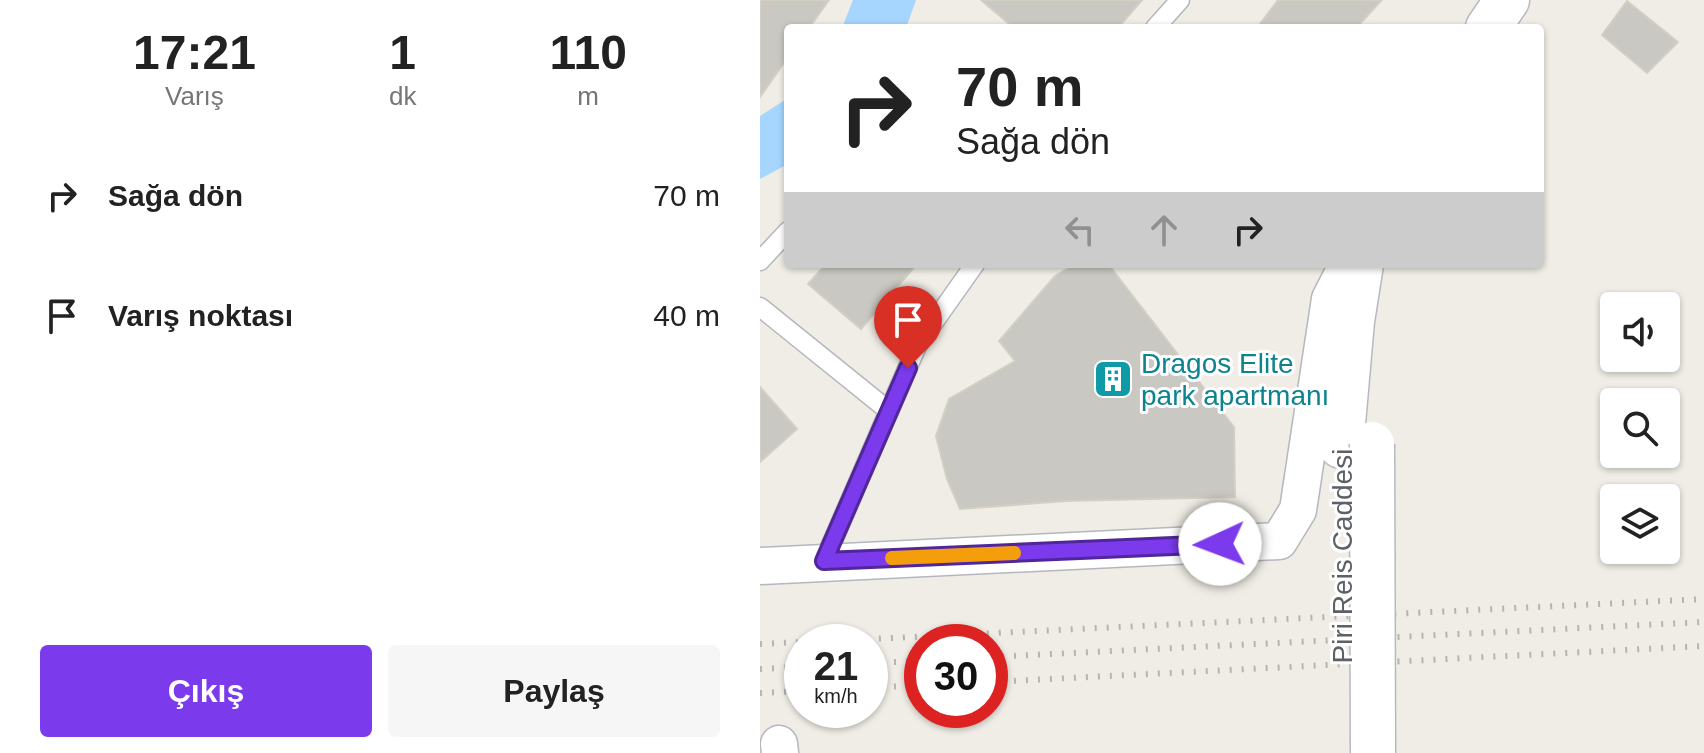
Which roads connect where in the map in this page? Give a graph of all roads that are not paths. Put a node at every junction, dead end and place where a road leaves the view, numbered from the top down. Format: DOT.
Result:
graph roads {
  1 [pos="1180,0"];
  2 [pos="1472,0"];
  3 [pos="1507,0"];
  4 [pos="1159,24"];
  5 [pos="1458,24"];
  6 [pos="1491,24"];
  7 [pos="784,235"];
  8 [pos="760,261"];
  9 [pos="972,268"];
  10 [pos="1346,268"];
  11 [pos="1360,268"];
  12 [pos="1387,268"];
  13 [pos="760,307"];
  14 [pos="889,411"];
  15 [pos="1356,445"];
  16 [pos="824,561"];
  17 [pos="760,566"];
  18 [pos="1342,753"];
  19 [pos="1373,753"];
  1 -- 4 [label="lane"];
  2 -- 5 [label="main road"];
  3 -- 6 [label="main road"];
  7 -- 8 [label="lane"];
  9 -- 14 [label="lane"];
  10 -- 16 [label="street"];
  11 -- 15 [label="main road, Piri Reis Caddesi"];
  12 -- 15 [label="main road, Piri Reis Caddesi"];
  13 -- 14 [label="lane"];
  14 -- 16 [label="lane"];
  15 -- 18 [label="main road, Piri Reis Caddesi"];
  15 -- 19 [label="main road, Piri Reis Caddesi, bridge"];
  16 -- 17 [label="street"];
}
